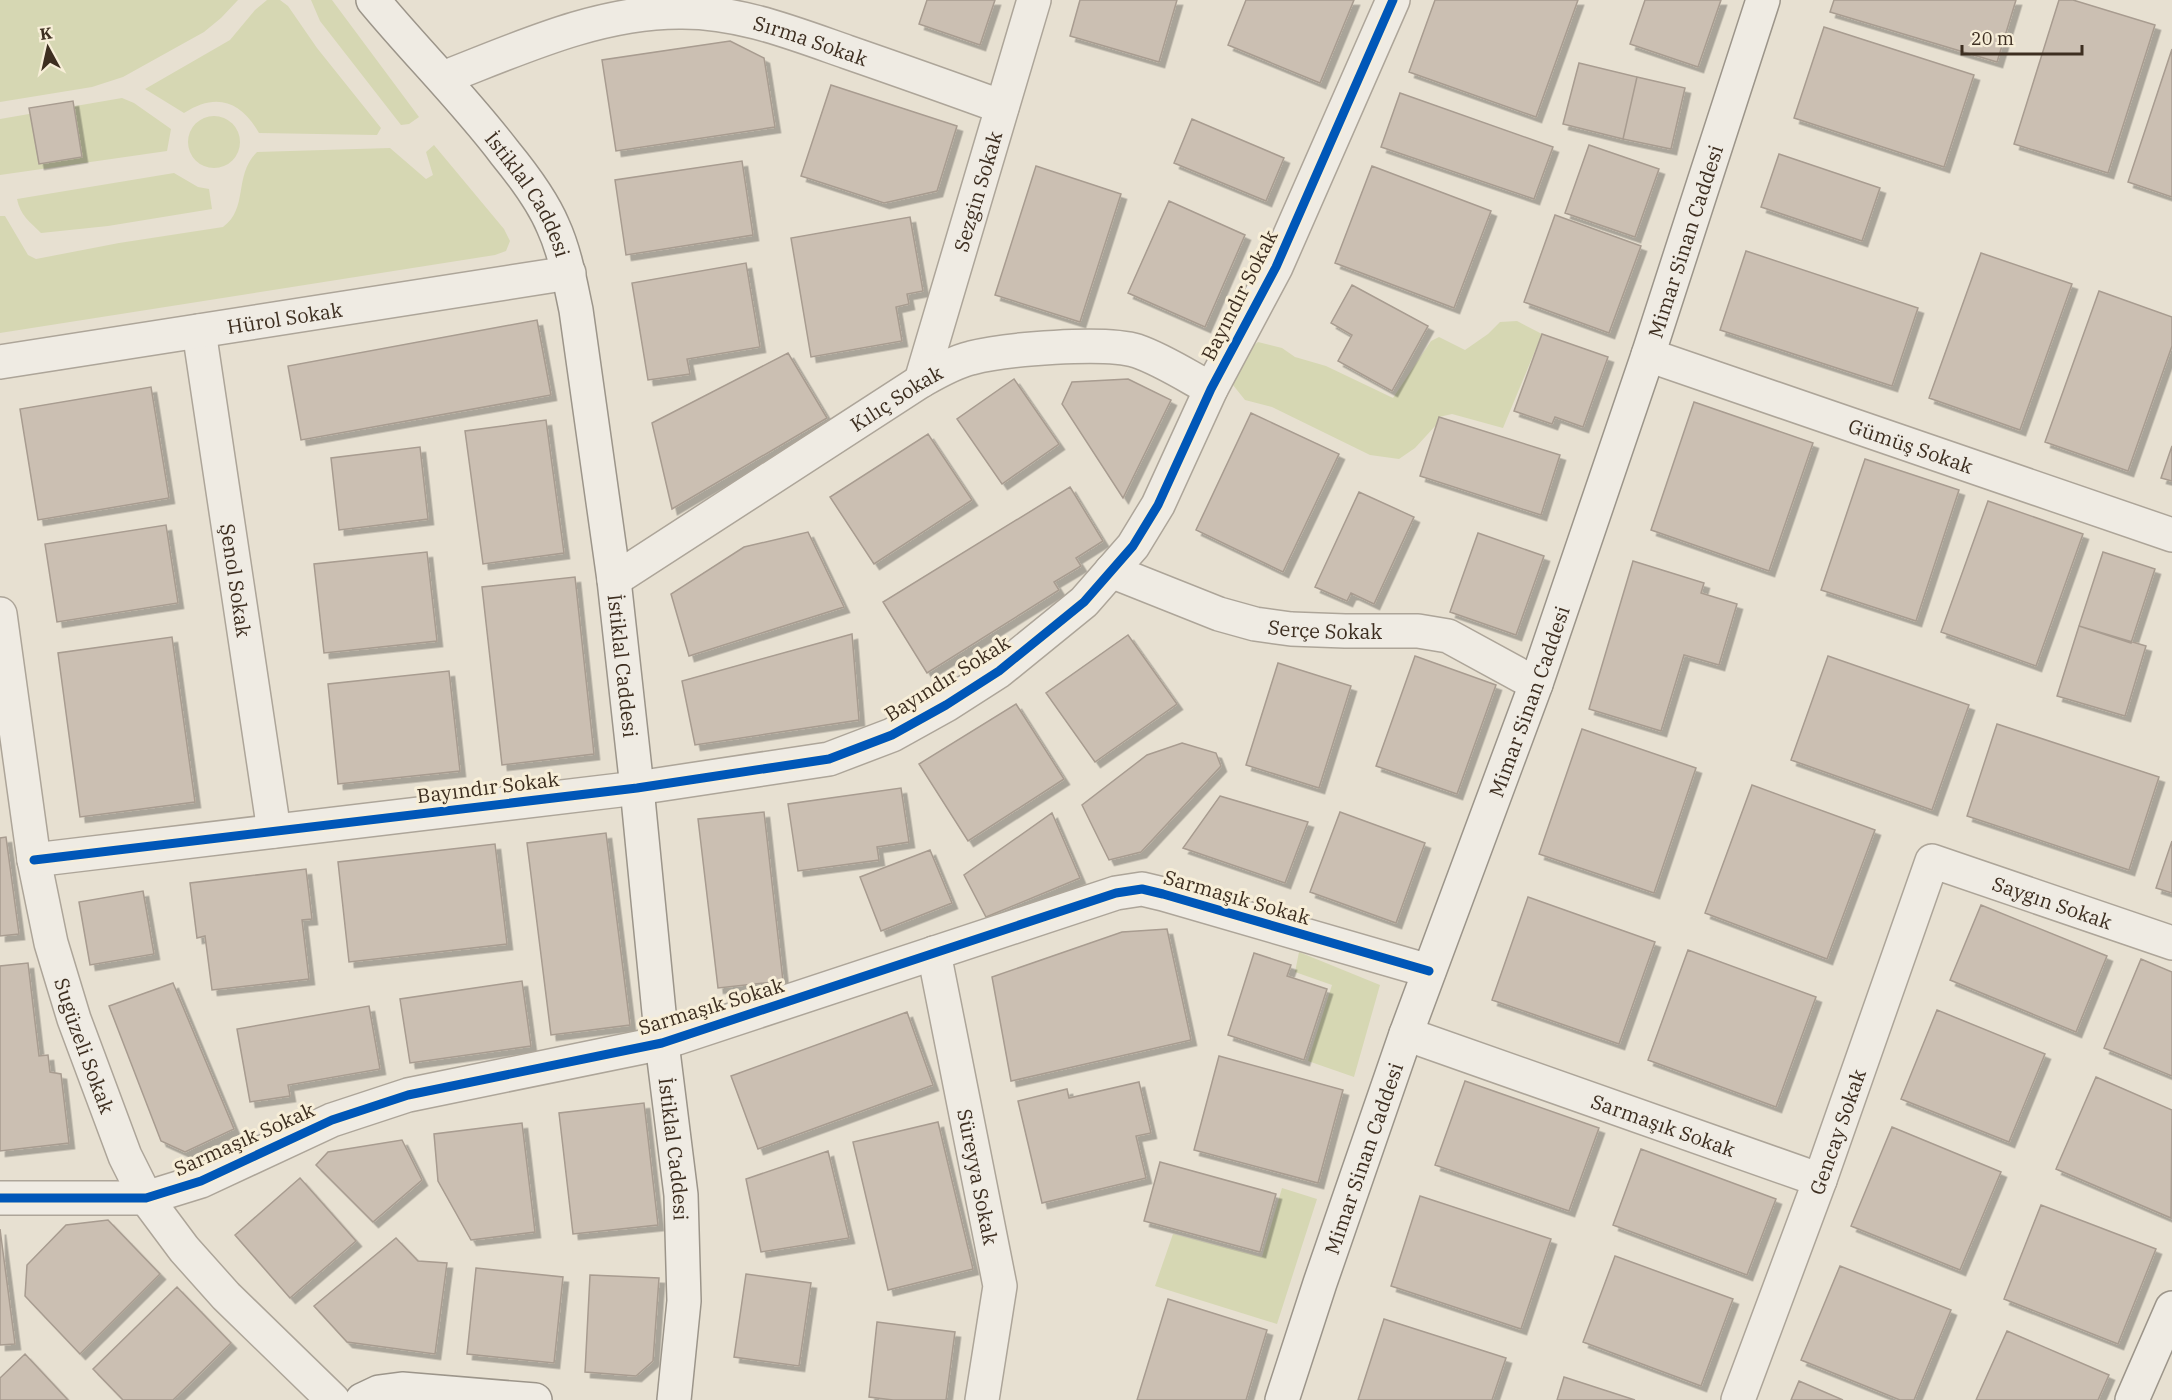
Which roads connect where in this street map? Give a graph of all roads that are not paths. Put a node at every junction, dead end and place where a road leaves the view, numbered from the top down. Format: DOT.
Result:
graph roads {
  1 [pos="373,0"];
  2 [pos="1034,0"];
  3 [pos="1393,0"];
  4 [pos="1764,0"];
  5 [pos="443,78"];
  6 [pos="1002,106"];
  7 [pos="569,273"];
  8 [pos="199,331"];
  9 [pos="1648,355"];
  10 [pos="0,362"];
  11 [pos="921,381"];
  12 [pos="1212,389"];
  13 [pos="2172,535"];
  14 [pos="1111,571"];
  15 [pos="614,580"];
  16 [pos="0,614"];
  17 [pos="1536,684"];
  18 [pos="637,788"];
  19 [pos="274,831"];
  20 [pos="34,860"];
  21 [pos="1932,861"];
  22 [pos="2172,943"];
  23 [pos="934,953"];
  24 [pos="1429,971"];
  25 [pos="1406,1034"];
  26 [pos="662,1043"];
  27 [pos="1820,1180"];
  28 [pos="0,1198"];
  29 [pos="146,1198"];
  30 [pos="2172,1308"];
  31 [pos="333,1400"];
  32 [pos="362,1400"];
  33 [pos="535,1400"];
  34 [pos="674,1400"];
  35 [pos="982,1400"];
  36 [pos="1282,1400"];
  37 [pos="1738,1400"];
  38 [pos="2132,1400"];
  1 -- 5 [label="street, İstiklal Caddesi"];
  2 -- 6 [label="street, Sezgin Sokak"];
  3 -- 12 [label="street, Bayındır Sokak"];
  4 -- 9 [label="street, Mimar Sinan Caddesi"];
  5 -- 6 [label="street, Sırma Sokak"];
  5 -- 7 [label="street, İstiklal Caddesi"];
  6 -- 11 [label="street, Sezgin Sokak"];
  7 -- 8 [label="street, Hürol Sokak"];
  7 -- 15 [label="street, İstiklal Caddesi"];
  8 -- 10 [label="street, Hürol Sokak"];
  8 -- 19 [label="street, Şenol Sokak"];
  9 -- 13 [label="street, Gümüş Sokak"];
  9 -- 17 [label="street, Mimar Sinan Caddesi"];
  11 -- 12 [label="street, Kılıç Sokak"];
  11 -- 15 [label="street, Kılıç Sokak"];
  12 -- 14 [label="street, Bayındır Sokak"];
  14 -- 17 [label="street, Serçe Sokak"];
  14 -- 18 [label="street, Bayındır Sokak"];
  15 -- 18 [label="street, İstiklal Caddesi"];
  16 -- 20 [label="street, Sugüzeli Sokak"];
  17 -- 24 [label="street, Mimar Sinan Caddesi"];
  18 -- 19 [label="street, Bayındır Sokak"];
  18 -- 26 [label="street, İstiklal Caddesi"];
  19 -- 20 [label="street, Bayındır Sokak"];
  20 -- 29 [label="street, Sugüzeli Sokak"];
  21 -- 22 [label="street, Saygın Sokak"];
  21 -- 27 [label="street, Gencay Sokak"];
  23 -- 24 [label="street, Sarmaşık Sokak"];
  23 -- 26 [label="street, Sarmaşık Sokak"];
  23 -- 35 [label="street, Süreyya Sokak"];
  24 -- 25 [label="street, Mimar Sinan Caddesi"];
  25 -- 27 [label="street, Sarmaşık Sokak"];
  25 -- 36 [label="street, Mimar Sinan Caddesi"];
  26 -- 29 [label="street, Sarmaşık Sokak"];
  26 -- 34 [label="street, İstiklal Caddesi"];
  27 -- 37 [label="street, Gencay Sokak"];
  28 -- 29 [label="street, Sarmaşık Sokak"];
  29 -- 31 [label="street, Sugüzeli Sokak"];
  30 -- 38 [label="street"];
  32 -- 33 [label="street"];
}
